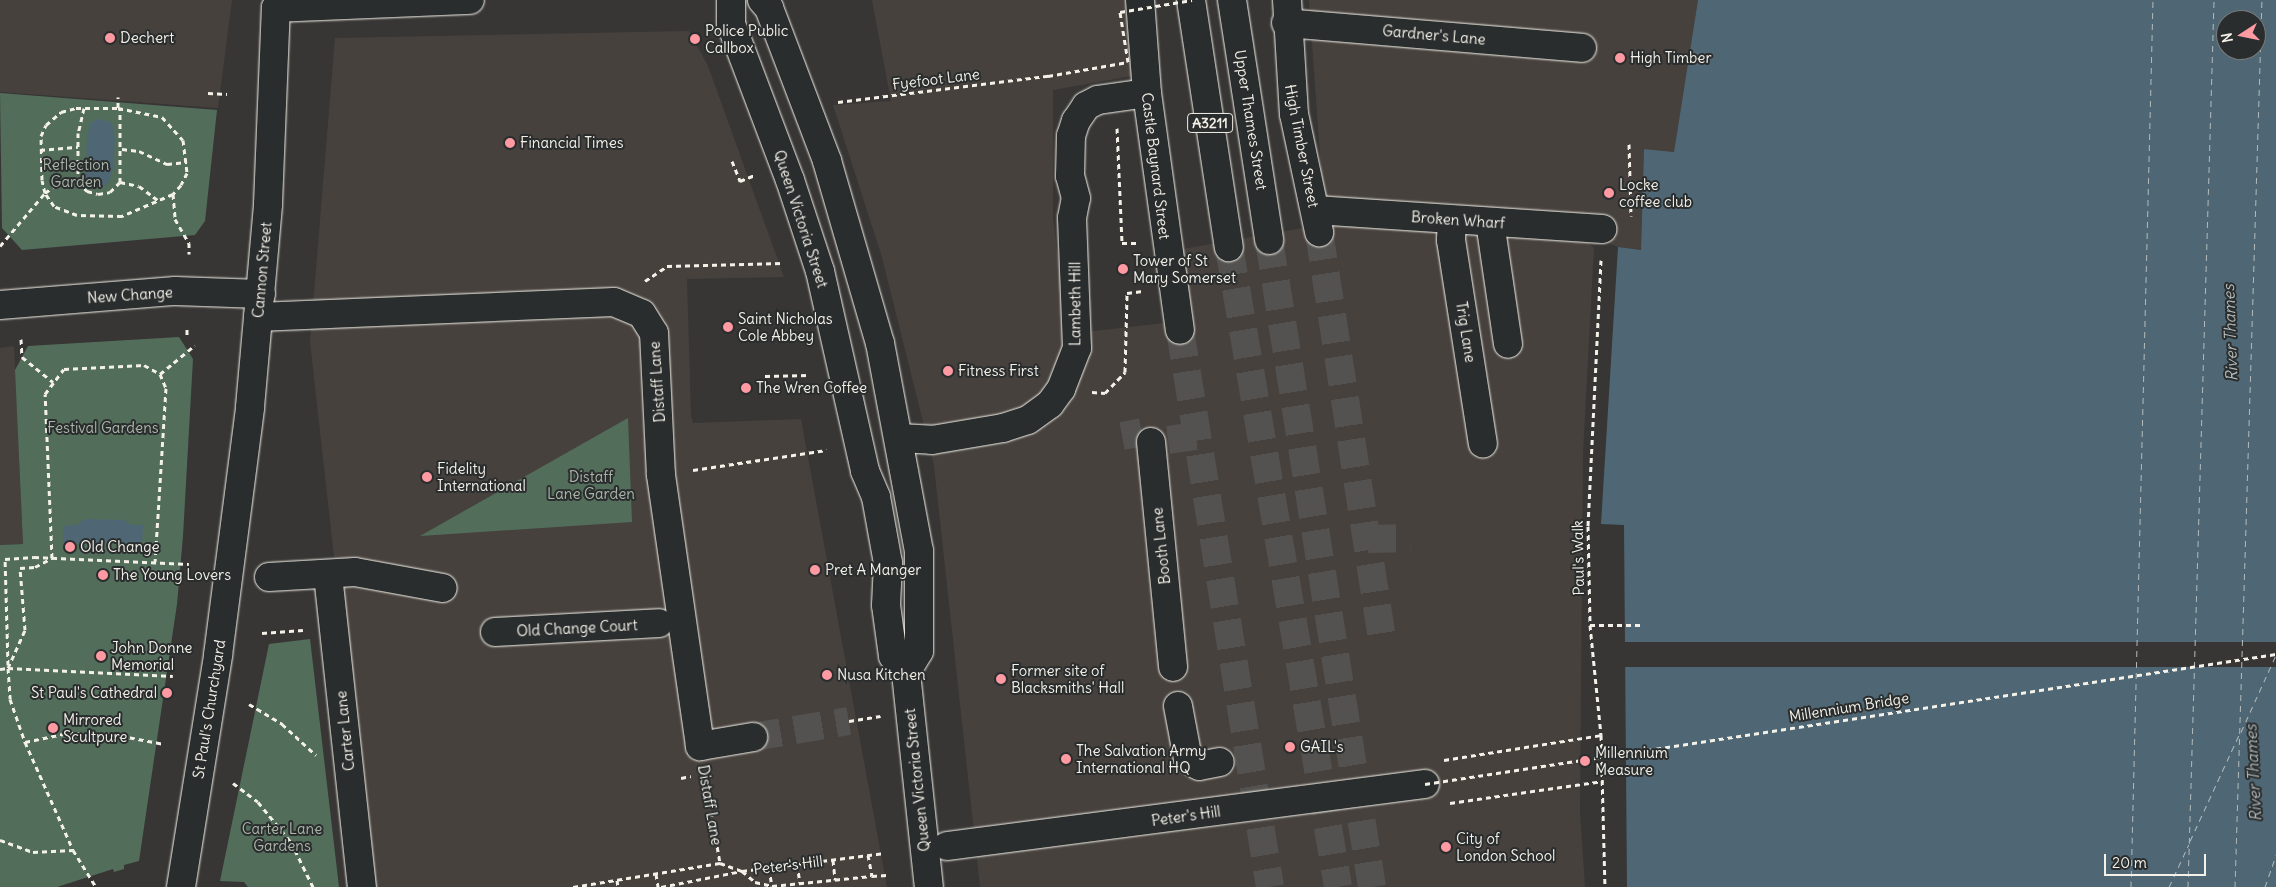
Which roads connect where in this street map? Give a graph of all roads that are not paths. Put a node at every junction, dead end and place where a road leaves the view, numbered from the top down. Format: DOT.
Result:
graph roads {
  1 [pos="470,0"];
  2 [pos="731,0"];
  3 [pos="762,0"];
  4 [pos="1140,0"];
  5 [pos="1192,0"];
  6 [pos="1232,0"];
  7 [pos="275,3"];
  8 [pos="1286,12"];
  9 [pos="1582,48"];
  10 [pos="1147,93"];
  11 [pos="1452,220"];
  12 [pos="1317,221"];
  13 [pos="1490,222"];
  14 [pos="1602,229"];
  15 [pos="1269,240"];
  16 [pos="1229,247"];
  17 [pos="0,305"];
  18 [pos="260,306"];
  19 [pos="1180,330"];
  20 [pos="1508,344"];
  21 [pos="899,438"];
  22 [pos="1154,438"];
  23 [pos="1483,444"];
  24 [pos="235,531"];
  25 [pos="328,575"];
  26 [pos="269,578"];
  27 [pos="443,588"];
  28 [pos="659,623"];
  29 [pos="495,632"];
  30 [pos="1173,667"];
  31 [pos="906,673"];
  32 [pos="1178,706"];
  33 [pos="753,737"];
  34 [pos="1220,762"];
  35 [pos="1433,794"];
  36 [pos="947,846"];
  37 [pos="181,887"];
  38 [pos="362,887"];
  39 [pos="929,887"];
  1 -- 7 [label="street"];
  2 -- 31 [label="street, Queen Victoria Street"];
  3 -- 21 [label="street"];
  4 -- 10 [label="street, Castle Baynard Street"];
  5 -- 16 [label="street, A3211"];
  6 -- 15 [label="street, Upper Thames Street / A3211"];
  7 -- 18 [label="street, Cannon Street"];
  8 -- 9 [label="street, Gardner's Lane"];
  8 -- 12 [label="street, High Timber Street"];
  10 -- 19 [label="street, Castle Baynard Street"];
  10 -- 21 [label="street, Lambeth Hill"];
  11 -- 12 [label="street, Broken Wharf"];
  11 -- 13 [label="street, Broken Wharf"];
  11 -- 23 [label="street, Trig Lane"];
  13 -- 14 [label="street, Broken Wharf"];
  13 -- 20 [label="street"];
  17 -- 18 [label="street, New Change"];
  18 -- 24 [label="street, Cannon Street"];
  18 -- 33 [label="street, Distaff Lane"];
  21 -- 31 [label="street"];
  22 -- 30 [label="street, Booth Lane"];
  24 -- 37 [label="street, St Paul's Churchyard"];
  25 -- 26 [label="street"];
  25 -- 27 [label="street"];
  25 -- 38 [label="street, Carter Lane"];
  28 -- 29 [label="street, Old Change Court"];
  31 -- 39 [label="street, Queen Victoria Street"];
  32 -- 34 [label="street"];
  35 -- 36 [label="street, Peter's Hill"];
}
